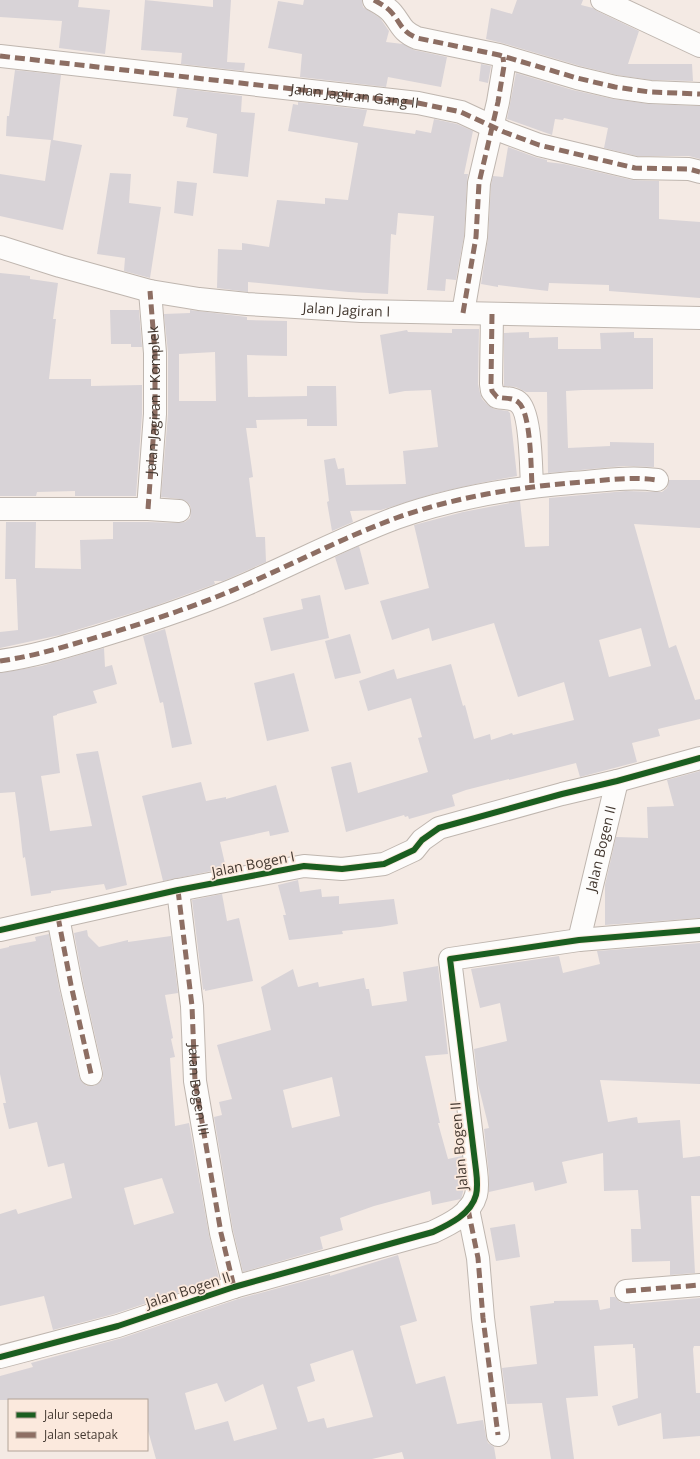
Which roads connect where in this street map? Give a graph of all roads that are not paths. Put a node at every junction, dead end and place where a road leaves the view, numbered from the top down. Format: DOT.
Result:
graph roads {
  1 [pos="374,0"];
  2 [pos="602,0"];
  3 [pos="700,46"];
  4 [pos="0,56"];
  5 [pos="503,57"];
  6 [pos="700,94"];
  7 [pos="493,127"];
  8 [pos="700,172"];
  9 [pos="0,247"];
  10 [pos="150,291"];
  11 [pos="463,313"];
  12 [pos="492,314"];
  13 [pos="700,318"];
  14 [pos="658,480"];
  15 [pos="532,486"];
  16 [pos="0,509"];
  17 [pos="148,509"];
  18 [pos="179,512"];
  19 [pos="0,660"];
  20 [pos="700,758"];
  21 [pos="617,781"];
  22 [pos="178,890"];
  23 [pos="58,917"];
  24 [pos="0,930"];
  25 [pos="700,930"];
  26 [pos="579,940"];
  27 [pos="91,1074"];
  28 [pos="468,1209"];
  29 [pos="700,1285"];
  30 [pos="234,1287"];
  31 [pos="626,1291"];
  32 [pos="0,1357"];
  33 [pos="498,1434"];
  1 -- 5 [label="street"];
  2 -- 3 [label="street"];
  4 -- 7 [label="street, Jalan Jagiran Gang II"];
  5 -- 6 [label="street"];
  5 -- 7 [label="street"];
  7 -- 8 [label="street, Jalan Jagiran Gang II"];
  7 -- 11 [label="street"];
  9 -- 10 [label="street, Jalan Jagiran I"];
  10 -- 11 [label="street, Jalan Jagiran I"];
  10 -- 17 [label="street, Jalan Jagiran I Komplek"];
  11 -- 12 [label="street, Jalan Jagiran I"];
  12 -- 13 [label="street, Jalan Jagiran I"];
  12 -- 15 [label="street"];
  14 -- 15 [label="street"];
  15 -- 19 [label="street"];
  16 -- 17 [label="street"];
  17 -- 18 [label="street"];
  20 -- 21 [label="street, Jalan Bogen I"];
  21 -- 22 [label="street, Jalan Bogen I"];
  21 -- 26 [label="street, Jalan Bogen II"];
  22 -- 23 [label="street, Jalan Bogen I"];
  22 -- 30 [label="street, Jalan Bogen III"];
  23 -- 24 [label="street, Jalan Bogen I"];
  23 -- 27 [label="street"];
  25 -- 26 [label="street, Jalan Bogen II"];
  26 -- 28 [label="street, Jalan Bogen II"];
  28 -- 30 [label="street, Jalan Bogen II"];
  28 -- 33 [label="street"];
  29 -- 31 [label="street"];
  30 -- 32 [label="street, Jalan Bogen II"];
}
